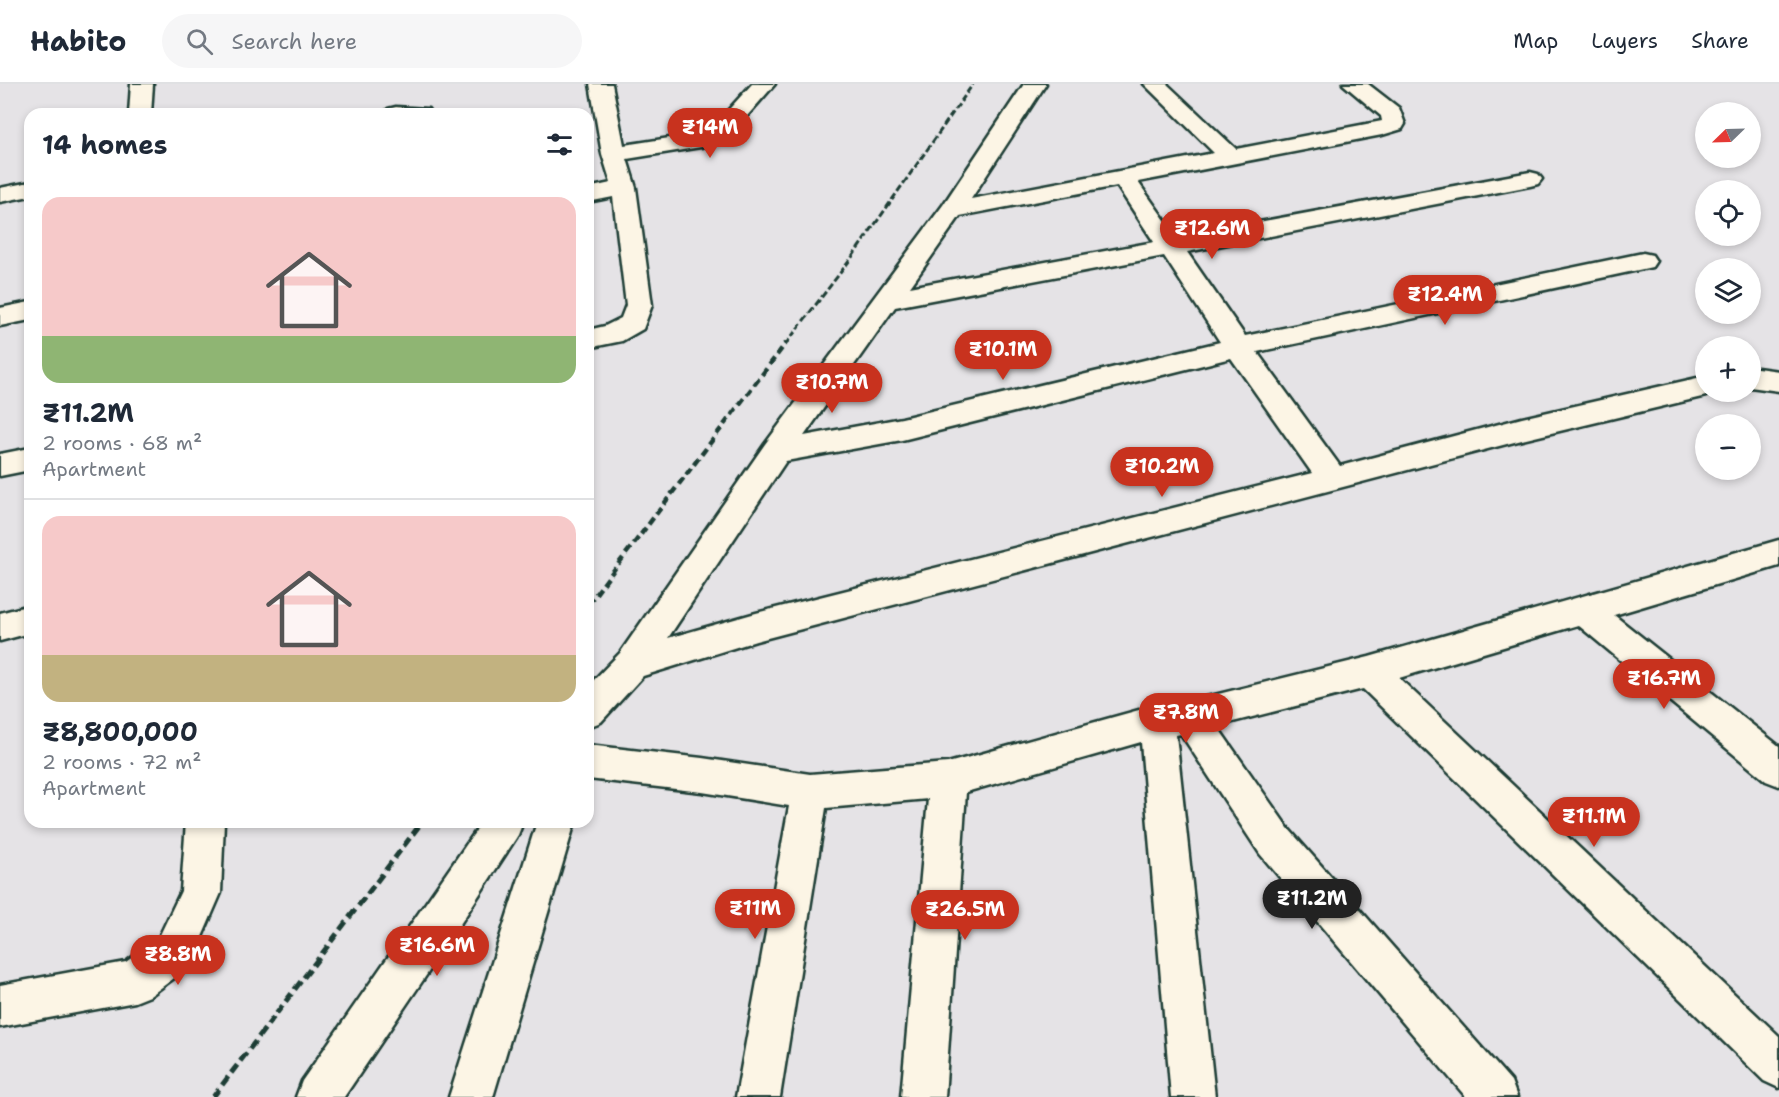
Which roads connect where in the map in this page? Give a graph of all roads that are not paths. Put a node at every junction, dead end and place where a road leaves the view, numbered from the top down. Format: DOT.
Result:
graph roads {
  1 [pos="142,84"];
  2 [pos="601,84"];
  3 [pos="764,84"];
  4 [pos="1035,84"];
  5 [pos="1182,84"];
  6 [pos="1354,84"];
  7 [pos="1157,86"];
  8 [pos="140,108"];
  9 [pos="614,154"];
  10 [pos="1232,158"];
  11 [pos="1124,178"];
  12 [pos="1530,179"];
  13 [pos="624,188"];
  14 [pos="24,190"];
  15 [pos="594,194"];
  16 [pos="0,195"];
  17 [pos="952,210"];
  18 [pos="1170,246"];
  19 [pos="1643,261"];
  20 [pos="886,300"];
  21 [pos="24,313"];
  22 [pos="1,322"];
  23 [pos="594,338"];
  24 [pos="1238,348"];
  25 [pos="1761,379"];
  26 [pos="1779,381"];
  27 [pos="1695,389"];
  28 [pos="776,452"];
  29 [pos="24,460"];
  30 [pos="0,465"];
  31 [pos="1333,479"];
  32 [pos="1775,558"];
  33 [pos="1583,610"];
  34 [pos="24,621"];
  35 [pos="0,627"];
  36 [pos="632,664"];
  37 [pos="1369,672"];
  38 [pos="594,705"];
  39 [pos="1173,719"];
  40 [pos="594,763"];
  41 [pos="1779,769"];
  42 [pos="948,780"];
  43 [pos="810,792"];
  44 [pos="205,828"];
  45 [pos="500,828"];
  46 [pos="554,828"];
  47 [pos="0,1006"];
  48 [pos="1779,1066"];
  49 [pos="318,1097"];
  50 [pos="471,1097"];
  51 [pos="758,1097"];
  52 [pos="923,1097"];
  53 [pos="1193,1097"];
  54 [pos="1495,1097"];
  1 -- 8 [label="street"];
  2 -- 9 [label="street"];
  3 -- 9 [label="street"];
  4 -- 17 [label="street"];
  5 -- 7 [label="street"];
  6 -- 10 [label="street"];
  7 -- 10 [label="street"];
  9 -- 13 [label="street"];
  10 -- 11 [label="street"];
  11 -- 17 [label="street"];
  11 -- 18 [label="street"];
  12 -- 18 [label="street"];
  13 -- 15 [label="street"];
  13 -- 23 [label="street"];
  14 -- 16 [label="street"];
  17 -- 20 [label="street"];
  18 -- 20 [label="street"];
  18 -- 24 [label="street"];
  19 -- 24 [label="street"];
  20 -- 28 [label="street"];
  21 -- 22 [label="street"];
  24 -- 28 [label="street"];
  24 -- 31 [label="street"];
  25 -- 26 [label="street"];
  27 -- 31 [label="street"];
  28 -- 36 [label="street"];
  29 -- 30 [label="street"];
  31 -- 36 [label="street"];
  32 -- 33 [label="street"];
  33 -- 37 [label="street"];
  33 -- 41 [label="street"];
  34 -- 35 [label="street"];
  36 -- 38 [label="street"];
  37 -- 39 [label="street"];
  37 -- 48 [label="street"];
  39 -- 42 [label="street"];
  39 -- 53 [label="street"];
  39 -- 54 [label="street"];
  40 -- 43 [label="street"];
  42 -- 43 [label="street"];
  42 -- 52 [label="street"];
  43 -- 51 [label="street"];
  44 -- 47 [label="street"];
  45 -- 49 [label="street"];
  46 -- 50 [label="street"];
}
